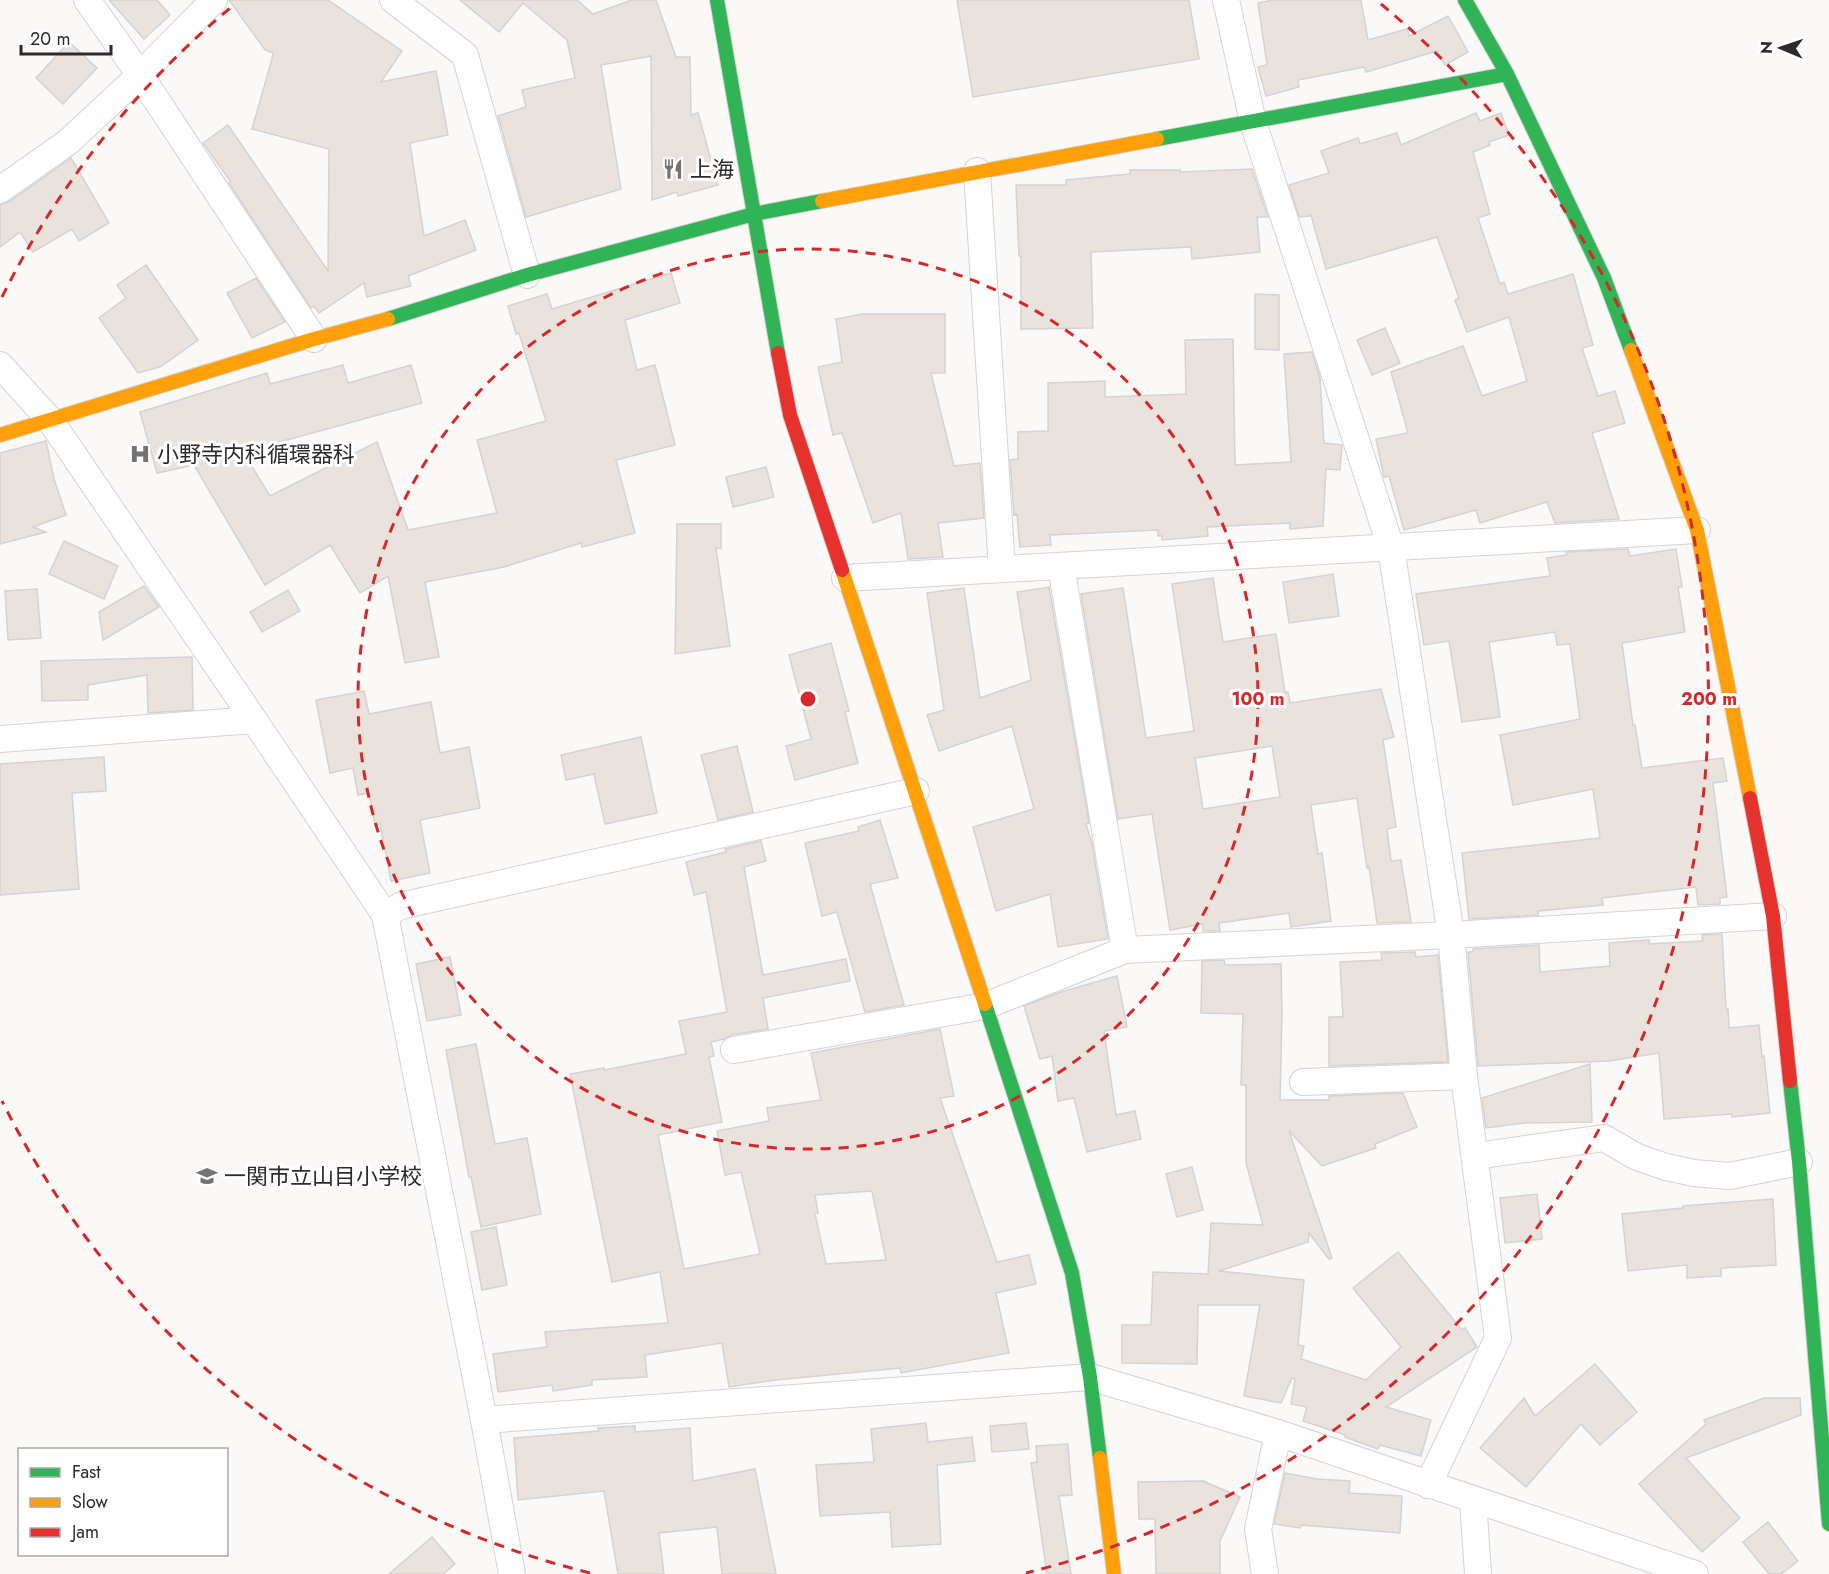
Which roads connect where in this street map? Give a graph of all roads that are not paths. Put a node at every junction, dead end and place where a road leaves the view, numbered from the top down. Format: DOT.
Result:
graph roads {
  1 [pos="87,0"];
  2 [pos="214,0"];
  3 [pos="393,0"];
  4 [pos="717,0"];
  5 [pos="1226,0"];
  6 [pos="1465,0"];
  7 [pos="1507,74"];
  8 [pos="140,75"];
  9 [pos="1252,122"];
  10 [pos="977,171"];
  11 [pos="0,190"];
  12 [pos="754,214"];
  13 [pos="527,274"];
  14 [pos="314,339"];
  15 [pos="0,365"];
  16 [pos="50,420"];
  17 [pos="0,435"];
  18 [pos="1697,530"];
  19 [pos="1391,548"];
  20 [pos="1061,566"];
  21 [pos="1002,569"];
  22 [pos="845,578"];
  23 [pos="254,720"];
  24 [pos="0,739"];
  25 [pos="916,791"];
  26 [pos="385,915"];
  27 [pos="1773,916"];
  28 [pos="1451,935"];
  29 [pos="1125,950"];
  30 [pos="986,1006"];
  31 [pos="734,1050"];
  32 [pos="1464,1076"];
  33 [pos="1303,1082"];
  34 [pos="1476,1156"];
  35 [pos="1799,1162"];
  36 [pos="1090,1377"];
  37 [pos="484,1420"];
  38 [pos="1278,1433"];
  39 [pos="1428,1485"];
  40 [pos="1473,1500"];
  41 [pos="1829,1524"];
  42 [pos="512,1574"];
  43 [pos="1114,1574"];
  44 [pos="1265,1574"];
  45 [pos="1478,1574"];
  46 [pos="1695,1574"];
  1 -- 8 [label="street"];
  2 -- 8 [label="street"];
  3 -- 13 [label="street"];
  4 -- 12 [label="street"];
  5 -- 9 [label="street"];
  6 -- 7 [label="street"];
  7 -- 9 [label="street"];
  7 -- 18 [label="street"];
  8 -- 11 [label="street"];
  8 -- 14 [label="street"];
  9 -- 10 [label="street"];
  9 -- 19 [label="street"];
  10 -- 12 [label="street"];
  10 -- 21 [label="street"];
  12 -- 13 [label="street"];
  12 -- 22 [label="street"];
  13 -- 14 [label="street"];
  14 -- 16 [label="street"];
  15 -- 16 [label="street"];
  16 -- 17 [label="street"];
  16 -- 23 [label="street"];
  18 -- 19 [label="street"];
  18 -- 27 [label="street"];
  19 -- 20 [label="street"];
  19 -- 28 [label="street"];
  20 -- 21 [label="street"];
  20 -- 29 [label="street"];
  21 -- 22 [label="street"];
  22 -- 25 [label="street"];
  23 -- 24 [label="street"];
  23 -- 26 [label="street"];
  25 -- 26 [label="street"];
  25 -- 30 [label="street"];
  26 -- 37 [label="street"];
  27 -- 28 [label="street"];
  27 -- 35 [label="street"];
  28 -- 29 [label="street"];
  28 -- 32 [label="street"];
  29 -- 30 [label="street"];
  30 -- 31 [label="street"];
  30 -- 36 [label="street"];
  32 -- 33 [label="street"];
  32 -- 34 [label="street"];
  34 -- 35 [label="street"];
  34 -- 39 [label="street"];
  35 -- 41 [label="street"];
  36 -- 37 [label="street"];
  36 -- 38 [label="street"];
  36 -- 43 [label="street"];
  37 -- 42 [label="street"];
  38 -- 39 [label="street"];
  38 -- 44 [label="street"];
  39 -- 40 [label="street"];
  40 -- 45 [label="street"];
  40 -- 46 [label="street"];
}
